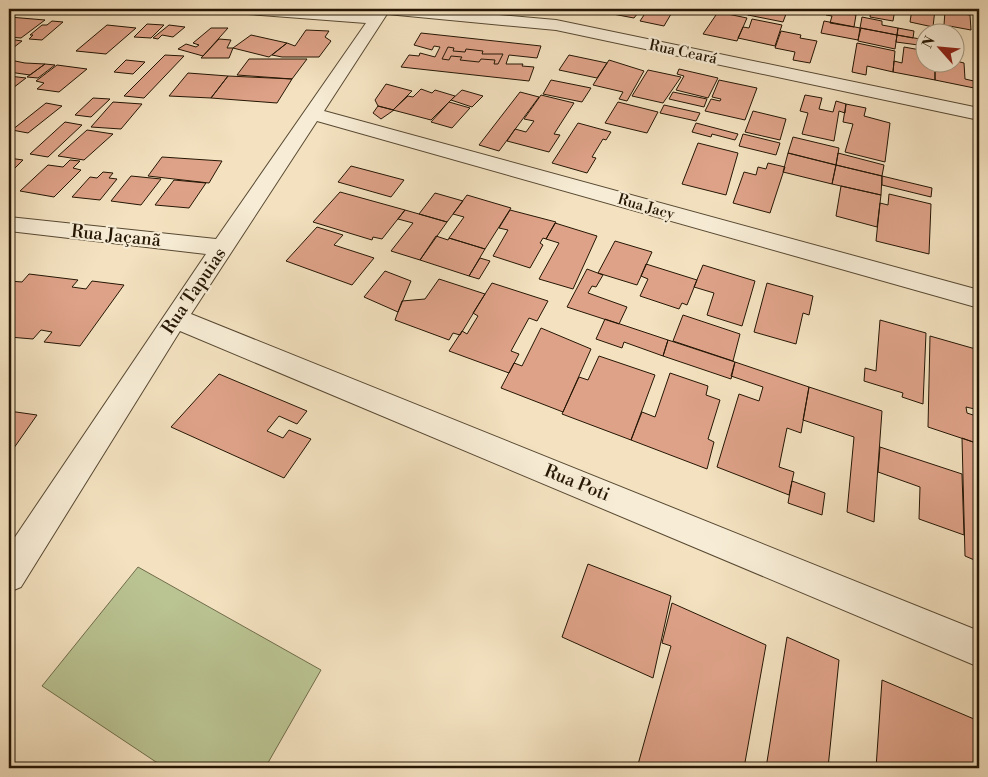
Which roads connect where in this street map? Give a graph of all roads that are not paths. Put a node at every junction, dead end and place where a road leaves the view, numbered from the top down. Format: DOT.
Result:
graph roads {
  1 [pos="248,9"];
  2 [pos="305,9"];
  3 [pos="381,12"];
  4 [pos="332,14"];
  5 [pos="312,114"];
  6 [pos="979,114"];
  7 [pos="9,224"];
  8 [pos="222,248"];
  9 [pos="979,299"];
  10 [pos="175,318"];
  11 [pos="9,575"];
  12 [pos="979,649"];
  1 -- 4 [label="street"];
  2 -- 4 [label="street"];
  3 -- 4 [label="street, Rua Ceará"];
  3 -- 5 [label="street, Rua Tapuias"];
  3 -- 6 [label="street, Rua Ceará"];
  5 -- 8 [label="street, Rua Tapuias"];
  5 -- 9 [label="street, Rua Jacy"];
  7 -- 8 [label="street, Rua Jaçanã"];
  8 -- 10 [label="street, Rua Tapuias"];
  10 -- 11 [label="street, Rua Tapuias"];
  10 -- 12 [label="street, Rua Poti"];
}
